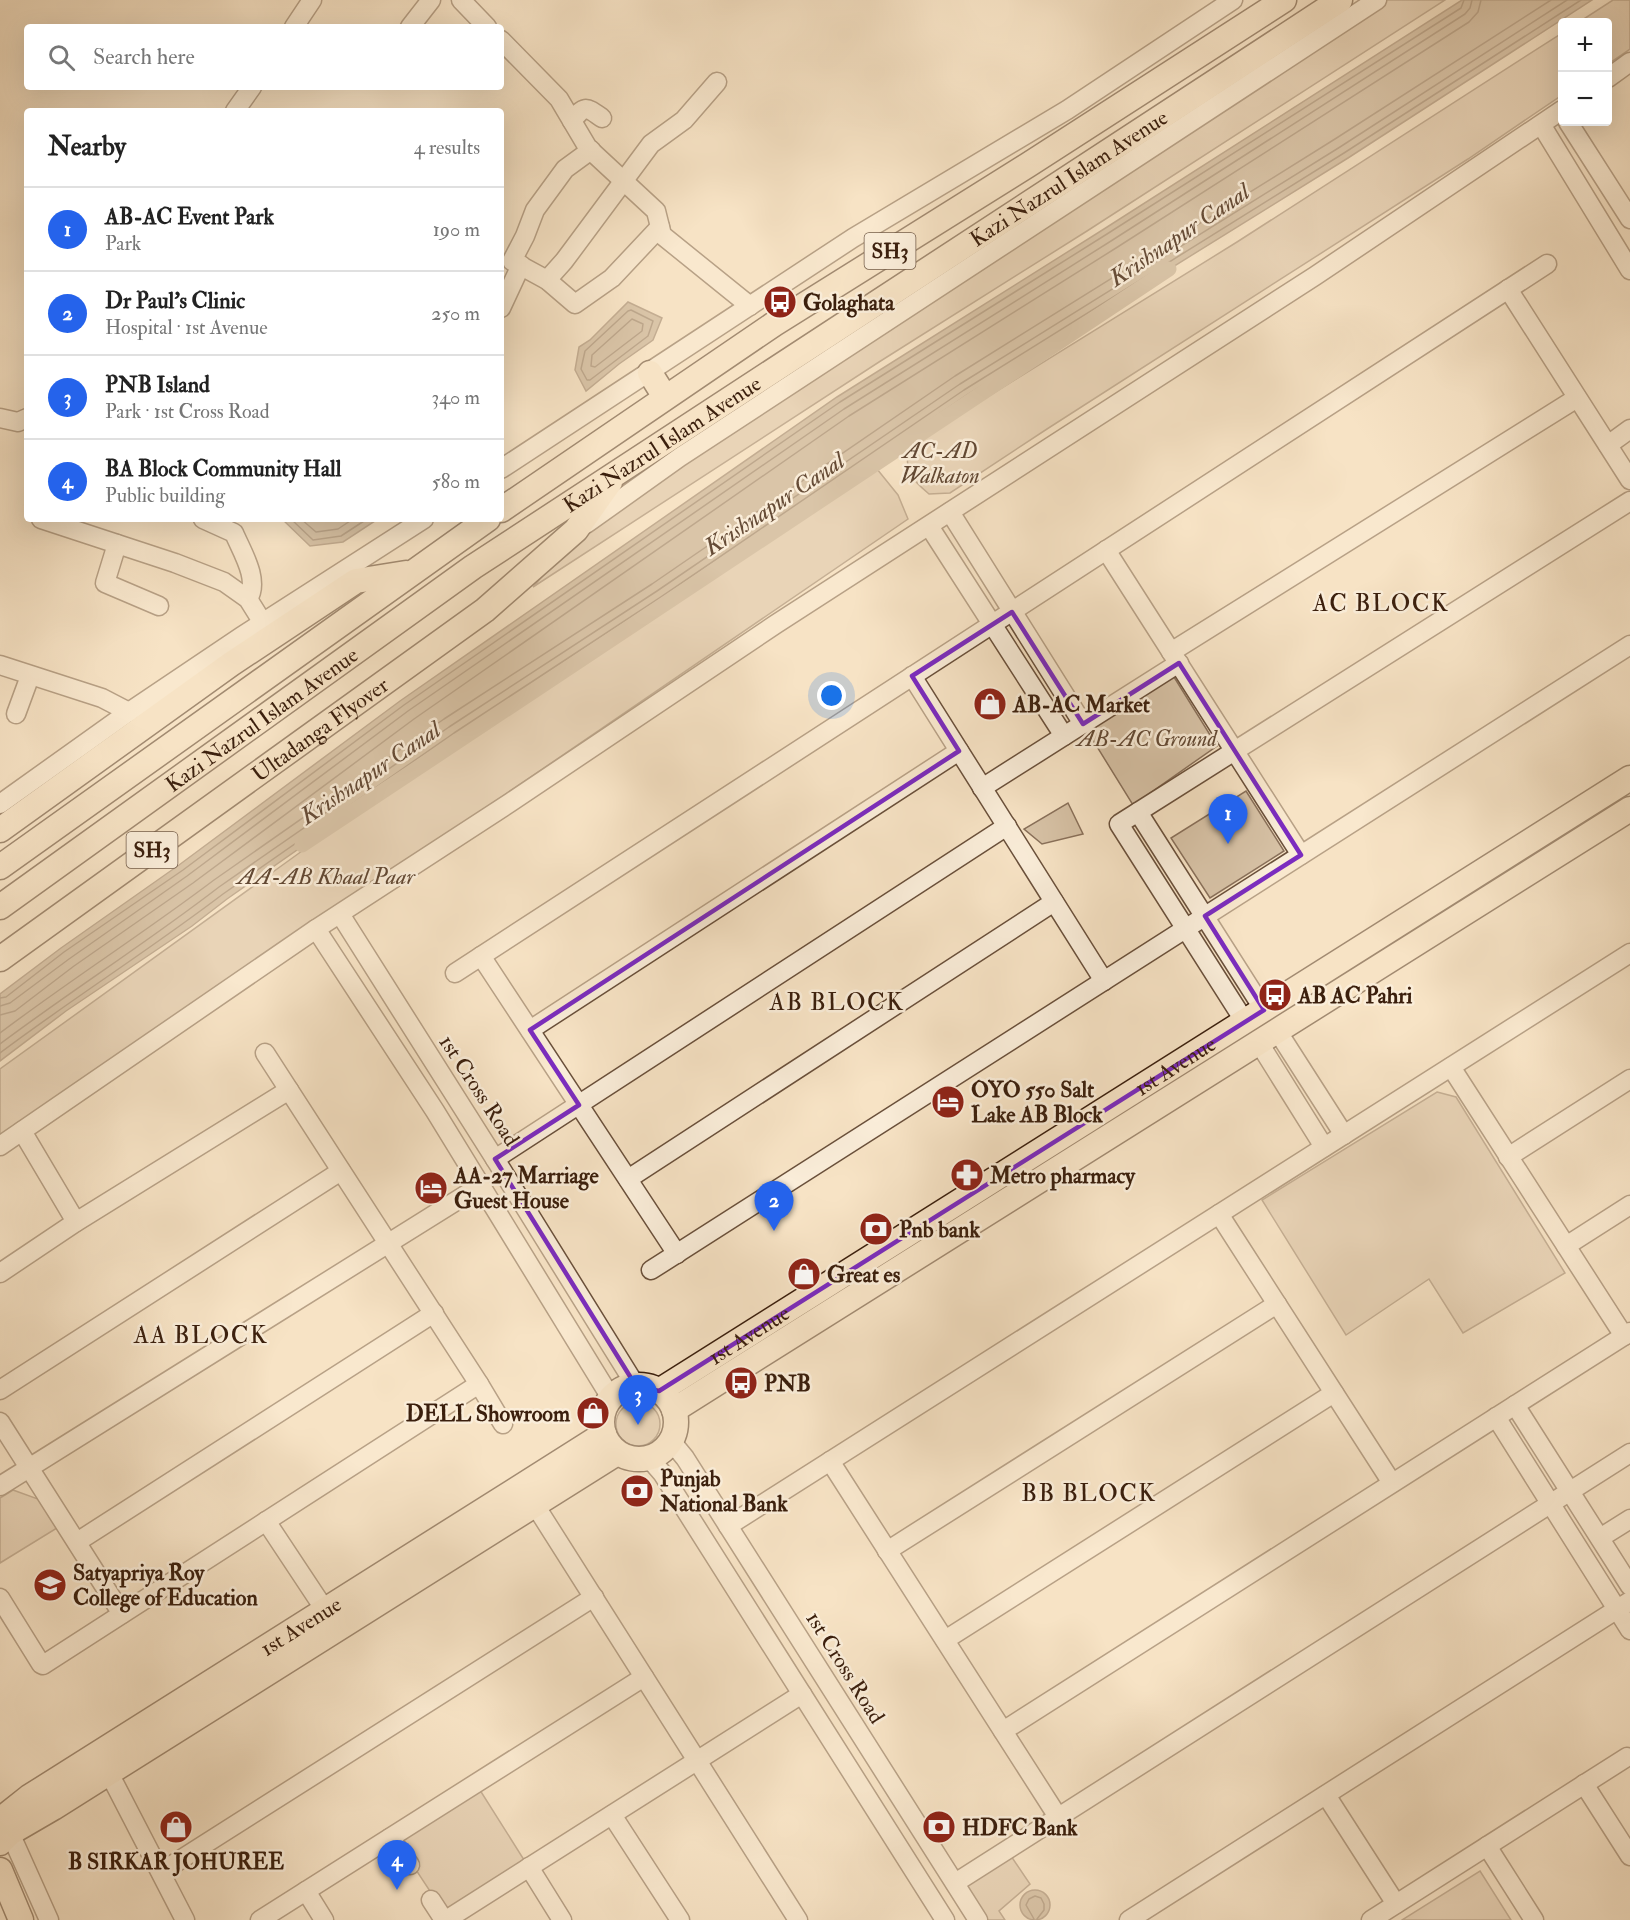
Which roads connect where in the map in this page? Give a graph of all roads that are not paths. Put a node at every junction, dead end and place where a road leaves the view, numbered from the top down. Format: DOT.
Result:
graph roads {
  1 [pos="312,0"];
  2 [pos="431,0"];
  3 [pos="461,0"];
  4 [pos="1233,0"];
  5 [pos="1284,0"];
  6 [pos="1340,0"];
  7 [pos="1377,0"];
  8 [pos="296,24"];
  9 [pos="412,24"];
  10 [pos="485,24"];
  11 [pos="504,43"];
  12 [pos="1630,62"];
  13 [pos="1612,75"];
  14 [pos="717,82"];
  15 [pos="250,90"];
  16 [pos="237,108"];
  17 [pos="1558,117"];
  18 [pos="602,118"];
  19 [pos="572,121"];
  20 [pos="1542,126"];
  21 [pos="1572,126"];
  22 [pos="591,150"];
  23 [pos="623,182"];
  24 [pos="1630,219"];
  25 [pos="660,227"];
  26 [pos="1547,264"];
  27 [pos="521,265"];
  28 [pos="1630,270"];
  29 [pos="548,280"];
  30 [pos="1508,289"];
  31 [pos="504,302"];
  32 [pos="750,306"];
  33 [pos="650,373"];
  34 [pos="665,397"];
  35 [pos="1578,398"];
  36 [pos="0,418"];
  37 [pos="24,419"];
  38 [pos="1630,429"];
  39 [pos="1608,445"];
  40 [pos="504,467"];
  41 [pos="616,472"];
  42 [pos="1630,480"];
  43 [pos="1630,501"];
  44 [pos="504,508"];
  45 [pos="950,512"];
  46 [pos="49,522"];
  47 [pos="209,522"];
  48 [pos="419,522"];
  49 [pos="484,522"];
  50 [pos="929,526"];
  51 [pos="576,530"];
  52 [pos="117,544"];
  53 [pos="1106,550"];
  54 [pos="411,572"];
  55 [pos="248,599"];
  56 [pos="159,606"];
  57 [pos="1012,612"];
  58 [pos="263,623"];
  59 [pos="993,624"];
  60 [pos="1630,645"];
  61 [pos="1175,658"];
  62 [pos="0,665"];
  63 [pos="30,676"];
  64 [pos="912,676"];
  65 [pos="129,712"];
  66 [pos="16,714"];
  67 [pos="1083,724"];
  68 [pos="1064,736"];
  69 [pos="960,751"];
  70 [pos="1235,751"];
  71 [pos="1630,778"];
  72 [pos="982,788"];
  73 [pos="0,804"];
  74 [pos="1630,809"];
  75 [pos="1138,812"];
  76 [pos="1007,826"];
  77 [pos="0,830"];
  78 [pos="1301,855"];
  79 [pos="0,867"];
  80 [pos="1054,902"];
  81 [pos="0,907"];
  82 [pos="340,914"];
  83 [pos="1205,916"];
  84 [pos="1186,928"];
  85 [pos="316,929"];
  86 [pos="1630,953"];
  87 [pos="481,956"];
  88 [pos="0,959"];
  89 [pos="455,973"];
  90 [pos="1104,981"];
  91 [pos="1255,1016"];
  92 [pos="530,1030"];
  93 [pos="1269,1037"];
  94 [pos="265,1053"];
  95 [pos="1451,1067"];
  96 [pos="1162,1074"];
  97 [pos="1630,1079"];
  98 [pos="289,1090"];
  99 [pos="1174,1096"];
  100 [pos="456,1098"];
  101 [pos="579,1105"];
  102 [pos="435,1111"];
  103 [pos="22,1131"];
  104 [pos="1344,1135"];
  105 [pos="1,1144"];
  106 [pos="1324,1147"];
  107 [pos="1508,1157"];
  108 [pos="495,1159"];
  109 [pos="341,1171"];
  110 [pos="628,1179"];
  111 [pos="480,1186"];
  112 [pos="1630,1205"];
  113 [pos="1219,1214"];
  114 [pos="76,1222"];
  115 [pos="388,1243"];
  116 [pos="1566,1246"];
  117 [pos="676,1254"];
  118 [pos="871,1257"];
  119 [pos="651,1270"];
  120 [pos="0,1274"];
  121 [pos="885,1278"];
  122 [pos="1277,1304"];
  123 [pos="434,1313"];
  124 [pos="1627,1334"];
  125 [pos="479,1384"];
  126 [pos="636,1386"];
  127 [pos="0,1390"];
  128 [pos="659,1391"];
  129 [pos="1334,1393"];
  130 [pos="611,1398"];
  131 [pos="1515,1405"];
  132 [pos="674,1410"];
  133 [pos="1496,1417"];
  134 [pos="0,1422"];
  135 [pos="502,1424"];
  136 [pos="671,1441"];
  137 [pos="610,1443"];
  138 [pos="1630,1454"];
  139 [pos="649,1458"];
  140 [pos="830,1461"];
  141 [pos="29,1468"];
  142 [pos="1392,1483"];
  143 [pos="0,1486"];
  144 [pos="1570,1492"];
  145 [pos="1550,1504"];
  146 [pos="535,1505"];
  147 [pos="1630,1519"];
  148 [pos="266,1521"];
  149 [pos="728,1526"];
  150 [pos="1600,1538"];
  151 [pos="78,1542"];
  152 [pos="442,1549"];
  153 [pos="888,1551"];
  154 [pos="1630,1586"];
  155 [pos="594,1597"];
  156 [pos="0,1598"];
  157 [pos="1624,1605"];
  158 [pos="325,1610"];
  159 [pos="122,1614"];
  160 [pos="1630,1630"];
  161 [pos="945,1640"];
  162 [pos="644,1677"];
  163 [pos="802,1694"];
  164 [pos="1003,1731"];
  165 [pos="1627,1756"];
  166 [pos="697,1761"];
  167 [pos="109,1773"];
  168 [pos="1584,1784"];
  169 [pos="1326,1795"];
  170 [pos="905,1805"];
  171 [pos="612,1815"];
  172 [pos="1058,1817"];
  173 [pos="883,1821"];
  174 [pos="3,1832"];
  175 [pos="390,1838"];
  176 [pos="1487,1846"];
  177 [pos="1630,1857"];
  178 [pos="410,1865"];
  179 [pos="528,1867"];
  180 [pos="0,1870"];
  181 [pos="161,1872"];
  182 [pos="954,1883"];
  183 [pos="306,1891"];
  184 [pos="431,1900"];
  185 [pos="1396,1904"];
  186 [pos="21,1920"];
  187 [pos="49,1920"];
  188 [pos="185,1920"];
  189 [pos="261,1920"];
  190 [pos="324,1920"];
  191 [pos="445,1920"];
  192 [pos="562,1920"];
  193 [pos="680,1920"];
  194 [pos="798,1920"];
  195 [pos="945,1920"];
  196 [pos="978,1920"];
  197 [pos="1129,1920"];
  198 [pos="1371,1920"];
  199 [pos="1534,1920"];
  1 -- 8 [label="street"];
  2 -- 9 [label="street"];
  3 -- 10 [label="street"];
  4 -- 32 [label="street"];
  5 -- 34 [label="main road, Kazi Nazrul Islam Avenue / SH3"];
  6 -- 41 [label="main road, Kazi Nazrul Islam Avenue / SH3"];
  7 -- 51 [label="street, Kazi Nazrul Islam Avenue"];
  11 -- 19 [label="street"];
  12 -- 13 [label="street"];
  14 -- 23 [label="street"];
  15 -- 16 [label="street"];
  17 -- 20 [label="street"];
  18 -- 19 [label="street"];
  19 -- 22 [label="street"];
  20 -- 28 [label="street"];
  20 -- 45 [label="street"];
  21 -- 24 [label="street"];
  22 -- 23 [label="street"];
  22 -- 27 [label="street"];
  23 -- 25 [label="street"];
  23 -- 29 [label="street"];
  25 -- 29 [label="street"];
  25 -- 32 [label="street"];
  26 -- 30 [label="street"];
  27 -- 29 [label="street"];
  27 -- 31 [label="street"];
  30 -- 35 [label="street"];
  30 -- 53 [label="street"];
  32 -- 33 [label="street"];
  33 -- 34 [label="main road"];
  33 -- 40 [label="street"];
  34 -- 44 [label="main road, Kazi Nazrul Islam Avenue / SH3"];
  35 -- 39 [label="street"];
  35 -- 61 [label="street"];
  36 -- 37 [label="street"];
  38 -- 39 [label="street"];
  39 -- 42 [label="street"];
  41 -- 51 [label="main road, Ultadanga Flyover / SH3"];
  41 -- 81 [label="main road, Kazi Nazrul Islam Avenue"];
  43 -- 70 [label="street"];
  45 -- 50 [label="street"];
  45 -- 57 [label="street"];
  46 -- 52 [label="street"];
  47 -- 55 [label="street"];
  48 -- 58 [label="street"];
  49 -- 54 [label="main road, Kazi Nazrul Islam Avenue"];
  50 -- 59 [label="street"];
  50 -- 82 [label="street"];
  51 -- 88 [label="main road, Ultadanga Flyover / SH3"];
  52 -- 55 [label="street"];
  52 -- 56 [label="street"];
  53 -- 57 [label="street"];
  53 -- 61 [label="street"];
  54 -- 77 [label="main road"];
  54 -- 79 [label="main road, Kazi Nazrul Islam Avenue"];
  55 -- 58 [label="street"];
  57 -- 59 [label="street"];
  57 -- 67 [label="street"];
  58 -- 65 [label="street"];
  59 -- 64 [label="street"];
  59 -- 68 [label="street"];
  60 -- 78 [label="street"];
  61 -- 67 [label="street"];
  61 -- 70 [label="street"];
  62 -- 63 [label="street"];
  63 -- 65 [label="street"];
  63 -- 66 [label="street"];
  64 -- 69 [label="street"];
  64 -- 87 [label="street"];
  65 -- 73 [label="street"];
  67 -- 68 [label="street"];
  68 -- 72 [label="street"];
  69 -- 72 [label="street"];
  69 -- 92 [label="street"];
  70 -- 75 [label="street"];
  70 -- 78 [label="street"];
  71 -- 91 [label="main road, 1st Avenue"];
  72 -- 76 [label="street"];
  74 -- 93 [label="main road, 1st Avenue"];
  75 -- 83 [label="street"];
  75 -- 84 [label="street"];
  76 -- 80 [label="street"];
  76 -- 101 [label="street"];
  78 -- 83 [label="street"];
  80 -- 90 [label="street"];
  80 -- 110 [label="street"];
  82 -- 85 [label="street"];
  82 -- 100 [label="street, 1st Cross Road"];
  83 -- 84 [label="street"];
  83 -- 91 [label="street"];
  84 -- 90 [label="street"];
  84 -- 91 [label="street"];
  85 -- 102 [label="street"];
  85 -- 103 [label="street"];
  86 -- 95 [label="street"];
  87 -- 89 [label="street"];
  87 -- 92 [label="street"];
  90 -- 117 [label="street"];
  91 -- 96 [label="main road, 1st Avenue"];
  92 -- 101 [label="street"];
  93 -- 99 [label="main road, 1st Avenue"];
  93 -- 104 [label="street"];
  93 -- 106 [label="street"];
  94 -- 98 [label="street"];
  95 -- 104 [label="street"];
  95 -- 107 [label="street"];
  96 -- 99 [label="main road"];
  96 -- 118 [label="main road, 1st Avenue"];
  97 -- 107 [label="street"];
  98 -- 109 [label="street"];
  98 -- 114 [label="street"];
  99 -- 121 [label="main road, 1st Avenue"];
  100 -- 102 [label="street"];
  100 -- 108 [label="street, 1st Cross Road"];
  101 -- 108 [label="street"];
  101 -- 110 [label="street"];
  102 -- 111 [label="street"];
  103 -- 105 [label="street"];
  103 -- 114 [label="street"];
  104 -- 106 [label="street"];
  106 -- 113 [label="street"];
  107 -- 116 [label="street"];
  108 -- 126 [label="street, 1st Cross Road"];
  109 -- 115 [label="street"];
  109 -- 127 [label="street"];
  110 -- 117 [label="street"];
  111 -- 115 [label="street"];
  111 -- 130 [label="street"];
  112 -- 116 [label="street"];
  113 -- 122 [label="street"];
  113 -- 140 [label="street"];
  114 -- 120 [label="street"];
  115 -- 123 [label="street"];
  115 -- 141 [label="street"];
  116 -- 124 [label="street"];
  117 -- 119 [label="street"];
  118 -- 121 [label="main road"];
  118 -- 128 [label="main road, 1st Avenue"];
  121 -- 132 [label="main road, 1st Avenue"];
  122 -- 129 [label="street"];
  122 -- 153 [label="street"];
  123 -- 125 [label="street"];
  123 -- 151 [label="street"];
  124 -- 131 [label="street"];
  125 -- 135 [label="street"];
  125 -- 148 [label="street"];
  126 -- 128 [label="main road"];
  126 -- 130 [label="main road"];
  128 -- 132 [label="main road"];
  129 -- 142 [label="street"];
  129 -- 161 [label="street"];
  130 -- 137 [label="main road"];
  131 -- 133 [label="street"];
  131 -- 144 [label="street"];
  132 -- 136 [label="main road"];
  133 -- 142 [label="street"];
  133 -- 145 [label="street"];
  134 -- 141 [label="street"];
  136 -- 139 [label="main road"];
  136 -- 149 [label="street, 1st Cross Road"];
  137 -- 139 [label="main road"];
  137 -- 146 [label="main road"];
  137 -- 152 [label="main road, 1st Avenue"];
  138 -- 144 [label="street"];
  139 -- 163 [label="street"];
  140 -- 149 [label="street"];
  140 -- 153 [label="street"];
  141 -- 143 [label="street"];
  141 -- 151 [label="street"];
  142 -- 164 [label="street"];
  144 -- 145 [label="street"];
  144 -- 150 [label="street"];
  145 -- 157 [label="street"];
  145 -- 172 [label="street"];
  146 -- 152 [label="main road"];
  146 -- 155 [label="street"];
  147 -- 150 [label="street"];
  148 -- 158 [label="street"];
  148 -- 159 [label="street"];
  149 -- 170 [label="street, 1st Cross Road"];
  150 -- 154 [label="street"];
  151 -- 159 [label="street"];
  152 -- 158 [label="main road, 1st Avenue"];
  152 -- 167 [label="main road"];
  153 -- 161 [label="street"];
  155 -- 162 [label="street"];
  155 -- 181 [label="street"];
  156 -- 159 [label="street"];
  157 -- 160 [label="street"];
  157 -- 169 [label="street"];
  158 -- 174 [label="main road, 1st Avenue"];
  161 -- 164 [label="street"];
  162 -- 166 [label="street"];
  162 -- 175 [label="street"];
  163 -- 166 [label="street"];
  163 -- 173 [label="street"];
  164 -- 172 [label="street"];
  165 -- 168 [label="street"];
  166 -- 171 [label="street"];
  166 -- 194 [label="street"];
  167 -- 174 [label="main road"];
  167 -- 181 [label="street"];
  168 -- 176 [label="street"];
  168 -- 177 [label="street"];
  169 -- 185 [label="street"];
  169 -- 197 [label="street"];
  170 -- 173 [label="street"];
  170 -- 182 [label="street, 1st Cross Road"];
  171 -- 179 [label="street"];
  171 -- 193 [label="street"];
  172 -- 182 [label="street"];
  173 -- 195 [label="street"];
  174 -- 187 [label="street"];
  175 -- 178 [label="street"];
  175 -- 183 [label="street"];
  176 -- 185 [label="street"];
  176 -- 199 [label="street"];
  179 -- 191 [label="street"];
  179 -- 192 [label="street"];
  180 -- 186 [label="main road"];
  181 -- 188 [label="street"];
  182 -- 196 [label="street, 1st Cross Road"];
  183 -- 189 [label="street"];
  183 -- 190 [label="street"];
  184 -- 191 [label="street"];
  185 -- 198 [label="street"];
}
